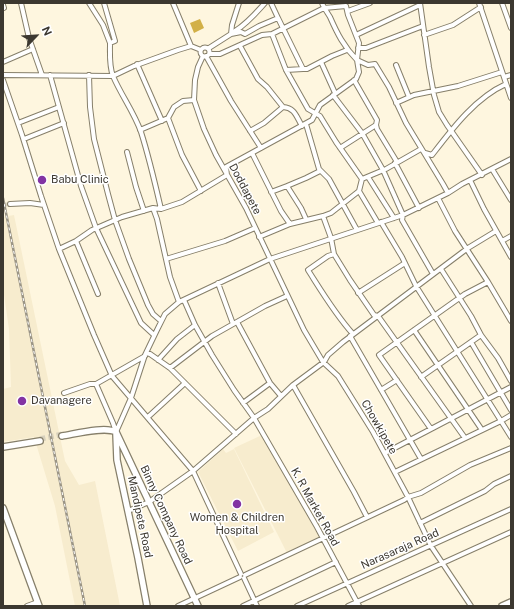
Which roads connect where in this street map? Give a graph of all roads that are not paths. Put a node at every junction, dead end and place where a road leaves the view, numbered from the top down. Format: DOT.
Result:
graph roads {
  1 [pos="21,3"];
  2 [pos="89,3"];
  3 [pos="104,3"];
  4 [pos="173,3"];
  5 [pos="239,3"];
  6 [pos="265,3"];
  7 [pos="271,3"];
  8 [pos="322,3"];
  9 [pos="370,3"];
  10 [pos="502,3"];
  11 [pos="346,4"];
  12 [pos="420,4"];
  13 [pos="480,5"];
  14 [pos="324,8"];
  15 [pos="348,11"];
  16 [pos="278,18"];
  17 [pos="423,26"];
  18 [pos="284,28"];
  19 [pos="511,28"];
  20 [pos="231,34"];
  21 [pos="272,34"];
  22 [pos="356,35"];
  23 [pos="424,35"];
  24 [pos="110,43"];
  25 [pos="191,46"];
  26 [pos="240,46"];
  27 [pos="209,48"];
  28 [pos="358,48"];
  29 [pos="33,49"];
  30 [pos="201,50"];
  31 [pos="347,50"];
  32 [pos="206,55"];
  33 [pos="356,60"];
  34 [pos="3,62"];
  35 [pos="321,62"];
  36 [pos="137,64"];
  37 [pos="396,65"];
  38 [pos="303,69"];
  39 [pos="286,70"];
  40 [pos="503,74"];
  41 [pos="3,75"];
  42 [pos="42,75"];
  43 [pos="50,75"];
  44 [pos="89,75"];
  45 [pos="511,75"];
  46 [pos="113,76"];
  47 [pos="3,80"];
  48 [pos="354,80"];
  49 [pos="506,84"];
  50 [pos="434,91"];
  51 [pos="334,94"];
  52 [pos="409,97"];
  53 [pos="511,98"];
  54 [pos="194,100"];
  55 [pos="396,103"];
  56 [pos="59,107"];
  57 [pos="283,107"];
  58 [pos="316,113"];
  59 [pos="168,118"];
  60 [pos="162,121"];
  61 [pos="18,123"];
  62 [pos="64,123"];
  63 [pos="304,125"];
  64 [pos="376,125"];
  65 [pos="140,130"];
  66 [pos="250,131"];
  67 [pos="451,131"];
  68 [pos="362,133"];
  69 [pos="24,140"];
  70 [pos="261,148"];
  71 [pos="340,148"];
  72 [pos="421,149"];
  73 [pos="127,152"];
  74 [pos="252,152"];
  75 [pos="425,153"];
  76 [pos="511,159"];
  77 [pos="396,162"];
  78 [pos="492,169"];
  79 [pos="383,170"];
  80 [pos="320,171"];
  81 [pos="227,175"];
  82 [pos="482,175"];
  83 [pos="368,177"];
  84 [pos="362,179"];
  85 [pos="470,180"];
  86 [pos="287,186"];
  87 [pos="201,191"];
  88 [pos="359,191"];
  89 [pos="272,192"];
  90 [pos="448,194"];
  91 [pos="438,198"];
  92 [pos="511,200"];
  93 [pos="10,204"];
  94 [pos="342,204"];
  95 [pos="44,205"];
  96 [pos="153,208"];
  97 [pos="419,208"];
  98 [pos="161,209"];
  99 [pos="144,211"];
  100 [pos="403,215"];
  101 [pos="323,216"];
  102 [pos="394,218"];
  103 [pos="306,219"];
  104 [pos="115,220"];
  105 [pos="379,222"];
  106 [pos="290,224"];
  107 [pos="96,228"];
  108 [pos="255,228"];
  109 [pos="357,230"];
  110 [pos="496,231"];
  111 [pos="511,236"];
  112 [pos="259,237"];
  113 [pos="331,238"];
  114 [pos="76,241"];
  115 [pos="502,241"];
  116 [pos="468,248"];
  117 [pos="59,249"];
  118 [pos="334,254"];
  119 [pos="511,257"];
  120 [pos="166,259"];
  121 [pos="270,259"];
  122 [pos="405,264"];
  123 [pos="440,269"];
  124 [pos="433,274"];
  125 [pos="488,282"];
  126 [pos="218,283"];
  127 [pos="416,286"];
  128 [pos="358,293"];
  129 [pos="98,294"];
  130 [pos="287,296"];
  131 [pos="460,298"];
  132 [pos="182,301"];
  133 [pos="378,316"];
  134 [pos="434,316"];
  135 [pos="161,321"];
  136 [pos="511,321"];
  137 [pos="235,323"];
  138 [pos="195,325"];
  139 [pos="414,330"];
  140 [pos="154,335"];
  141 [pos="351,335"];
  142 [pos="481,335"];
  143 [pos="204,342"];
  144 [pos="471,342"];
  145 [pos="397,343"];
  146 [pos="457,352"];
  147 [pos="146,354"];
  148 [pos="158,360"];
  149 [pos="324,362"];
  150 [pos="438,365"];
  151 [pos="170,368"];
  152 [pos="112,376"];
  153 [pos="421,377"];
  154 [pos="397,380"];
  155 [pos="511,381"];
  156 [pos="185,383"];
  157 [pos="270,383"];
  158 [pos="96,384"];
  159 [pos="293,385"];
  160 [pos="511,387"];
  161 [pos="380,390"];
  162 [pos="501,392"];
  163 [pos="64,393"];
  164 [pos="281,396"];
  165 [pos="132,398"];
  166 [pos="488,399"];
  167 [pos="243,403"];
  168 [pos="468,410"];
  169 [pos="511,410"];
  170 [pos="148,416"];
  171 [pos="511,416"];
  172 [pos="254,418"];
  173 [pos="451,418"];
  174 [pos="501,421"];
  175 [pos="431,429"];
  176 [pos="482,430"];
  177 [pos="116,431"];
  178 [pos="236,434"];
  179 [pos="63,435"];
  180 [pos="511,437"];
  181 [pos="465,438"];
  182 [pos="410,439"];
  183 [pos="40,440"];
  184 [pos="3,446"];
  185 [pos="511,448"];
  186 [pos="385,453"];
  187 [pos="421,459"];
  188 [pos="192,471"];
  189 [pos="395,472"];
  190 [pos="511,476"];
  191 [pos="408,497"];
  192 [pos="149,502"];
  193 [pos="3,508"];
  194 [pos="511,509"];
  195 [pos="128,512"];
  196 [pos="367,517"];
  197 [pos="5,518"];
  198 [pos="420,523"];
  199 [pos="511,532"];
  200 [pos="323,539"];
  201 [pos="431,546"];
  202 [pos="336,562"];
  203 [pos="442,562"];
  204 [pos="243,576"];
  205 [pos="347,584"];
  206 [pos="194,598"];
  207 [pos="254,601"];
  208 [pos="511,602"];
  209 [pos="38,604"];
  210 [pos="358,604"];
  211 [pos="27,606"];
  212 [pos="147,606"];
  213 [pos="178,606"];
  214 [pos="198,606"];
  215 [pos="243,606"];
  216 [pos="257,606"];
  217 [pos="297,606"];
  218 [pos="348,606"];
  219 [pos="471,606"];
  220 [pos="502,606"];
  1 -- 29 [label="street"];
  2 -- 24 [label="street"];
  3 -- 24 [label="street"];
  4 -- 25 [label="street"];
  5 -- 20 [label="street"];
  6 -- 20 [label="street"];
  7 -- 16 [label="street"];
  8 -- 14 [label="street"];
  9 -- 15 [label="street"];
  10 -- 19 [label="street"];
  11 -- 14 [label="street"];
  11 -- 15 [label="street"];
  12 -- 17 [label="street"];
  12 -- 22 [label="street"];
  13 -- 23 [label="street"];
  13 -- 40 [label="street"];
  14 -- 18 [label="street"];
  14 -- 31 [label="street"];
  15 -- 22 [label="street"];
  16 -- 18 [label="street"];
  16 -- 20 [label="street"];
  17 -- 23 [label="street"];
  17 -- 28 [label="street"];
  18 -- 21 [label="street"];
  18 -- 38 [label="street"];
  20 -- 27 [label="street"];
  21 -- 26 [label="street"];
  21 -- 39 [label="street"];
  22 -- 28 [label="street"];
  23 -- 50 [label="street"];
  24 -- 46 [label="street"];
  25 -- 30 [label="street"];
  25 -- 36 [label="street"];
  26 -- 32 [label="street"];
  26 -- 57 [label="street"];
  27 -- 30 [label="street"];
  27 -- 32 [label="street"];
  28 -- 33 [label="street"];
  29 -- 34 [label="street"];
  29 -- 42 [label="street"];
  30 -- 32 [label="street"];
  31 -- 33 [label="street"];
  31 -- 35 [label="street"];
  32 -- 54 [label="street"];
  32 -- 66 [label="street"];
  33 -- 48 [label="street"];
  33 -- 55 [label="street"];
  35 -- 38 [label="street"];
  35 -- 51 [label="street"];
  36 -- 46 [label="street"];
  36 -- 60 [label="street"];
  37 -- 52 [label="street"];
  38 -- 39 [label="street"];
  39 -- 58 [label="street"];
  40 -- 45 [label="street"];
  40 -- 49 [label="street"];
  40 -- 50 [label="street"];
  41 -- 42 [label="street"];
  42 -- 43 [label="street"];
  43 -- 44 [label="street"];
  43 -- 56 [label="street"];
  44 -- 46 [label="street"];
  44 -- 104 [label="street"];
  46 -- 65 [label="street"];
  47 -- 61 [label="street"];
  48 -- 51 [label="street"];
  48 -- 64 [label="street"];
  49 -- 53 [label="street"];
  49 -- 67 [label="street"];
  50 -- 52 [label="street"];
  50 -- 67 [label="street"];
  51 -- 58 [label="street"];
  51 -- 68 [label="street"];
  52 -- 55 [label="street"];
  54 -- 59 [label="street"];
  54 -- 81 [label="street, Doddapete"];
  55 -- 72 [label="street"];
  56 -- 61 [label="street"];
  56 -- 62 [label="street"];
  57 -- 63 [label="street"];
  57 -- 66 [label="street"];
  58 -- 63 [label="street"];
  58 -- 71 [label="street"];
  59 -- 60 [label="street"];
  59 -- 87 [label="street"];
  60 -- 65 [label="street"];
  61 -- 69 [label="street"];
  62 -- 69 [label="street"];
  62 -- 107 [label="street"];
  63 -- 70 [label="street"];
  63 -- 80 [label="street"];
  64 -- 68 [label="street"];
  64 -- 77 [label="street"];
  65 -- 98 [label="street"];
  66 -- 70 [label="street"];
  67 -- 75 [label="street"];
  67 -- 82 [label="street"];
  68 -- 71 [label="street"];
  68 -- 79 [label="street"];
  69 -- 95 [label="street"];
  70 -- 74 [label="street"];
  71 -- 84 [label="street"];
  72 -- 75 [label="street"];
  72 -- 77 [label="street"];
  73 -- 99 [label="street"];
  74 -- 81 [label="street"];
  74 -- 89 [label="street"];
  75 -- 90 [label="street"];
  76 -- 78 [label="street"];
  77 -- 79 [label="street"];
  77 -- 97 [label="street"];
  78 -- 82 [label="street"];
  78 -- 92 [label="street"];
  79 -- 83 [label="street"];
  79 -- 100 [label="street"];
  80 -- 86 [label="street"];
  80 -- 94 [label="street"];
  81 -- 87 [label="street"];
  81 -- 108 [label="street, Doddapete"];
  82 -- 85 [label="street"];
  83 -- 84 [label="street"];
  83 -- 102 [label="street"];
  84 -- 88 [label="street"];
  85 -- 90 [label="street"];
  85 -- 110 [label="street"];
  86 -- 89 [label="street"];
  86 -- 103 [label="street"];
  87 -- 98 [label="street"];
  88 -- 94 [label="street"];
  88 -- 105 [label="street"];
  89 -- 106 [label="street"];
  90 -- 91 [label="street"];
  91 -- 97 [label="street"];
  91 -- 116 [label="street"];
  93 -- 95 [label="street"];
  94 -- 101 [label="street"];
  94 -- 109 [label="street"];
  95 -- 117 [label="street"];
  96 -- 98 [label="street"];
  96 -- 99 [label="street"];
  96 -- 120 [label="street, K. R Market Road"];
  97 -- 100 [label="street"];
  99 -- 104 [label="street"];
  100 -- 102 [label="street"];
  100 -- 124 [label="street"];
  101 -- 103 [label="street"];
  101 -- 113 [label="street"];
  102 -- 105 [label="street"];
  103 -- 106 [label="street"];
  104 -- 107 [label="street"];
  104 -- 135 [label="street"];
  105 -- 109 [label="street"];
  105 -- 122 [label="street"];
  106 -- 112 [label="street"];
  107 -- 114 [label="street"];
  107 -- 140 [label="street"];
  108 -- 112 [label="street, Doddapete"];
  108 -- 120 [label="street"];
  109 -- 113 [label="street"];
  110 -- 115 [label="street"];
  110 -- 116 [label="street"];
  111 -- 115 [label="street"];
  112 -- 121 [label="street, Doddapete"];
  113 -- 118 [label="street"];
  113 -- 121 [label="street"];
  114 -- 117 [label="street"];
  114 -- 129 [label="street"];
  115 -- 119 [label="street"];
  116 -- 123 [label="street"];
  116 -- 125 [label="street"];
  117 -- 152 [label="street"];
  118 -- 128 [label="street"];
  118 -- 141 [label="street"];
  120 -- 132 [label="street, K. R Market Road"];
  121 -- 126 [label="street"];
  121 -- 130 [label="street, Chowkipete"];
  122 -- 127 [label="street"];
  122 -- 128 [label="street"];
  123 -- 124 [label="street"];
  123 -- 131 [label="street"];
  124 -- 127 [label="street"];
  125 -- 131 [label="street"];
  125 -- 136 [label="street"];
  126 -- 132 [label="street"];
  126 -- 137 [label="street"];
  127 -- 133 [label="street"];
  127 -- 134 [label="street"];
  128 -- 133 [label="street"];
  130 -- 137 [label="street"];
  130 -- 149 [label="street, Chowkipete"];
  131 -- 134 [label="street"];
  131 -- 142 [label="street"];
  132 -- 135 [label="street"];
  132 -- 138 [label="street, K. R Market Road"];
  133 -- 141 [label="street"];
  133 -- 145 [label="street"];
  134 -- 139 [label="street"];
  134 -- 146 [label="street"];
  135 -- 140 [label="street"];
  137 -- 143 [label="street"];
  137 -- 157 [label="street"];
  138 -- 143 [label="street, K. R Market Road"];
  138 -- 148 [label="street"];
  139 -- 145 [label="street"];
  139 -- 150 [label="street"];
  140 -- 147 [label="street"];
  141 -- 149 [label="street"];
  141 -- 161 [label="street"];
  142 -- 144 [label="street"];
  142 -- 155 [label="street"];
  143 -- 151 [label="street"];
  143 -- 167 [label="street, K. R Market Road"];
  144 -- 146 [label="street"];
  144 -- 162 [label="street"];
  145 -- 153 [label="street"];
  145 -- 154 [label="street"];
  146 -- 150 [label="street"];
  146 -- 166 [label="street"];
  147 -- 148 [label="street"];
  147 -- 152 [label="street"];
  147 -- 165 [label="street"];
  148 -- 151 [label="street"];
  149 -- 159 [label="street"];
  149 -- 186 [label="street, Chowkipete"];
  150 -- 153 [label="street"];
  150 -- 168 [label="street"];
  151 -- 156 [label="street"];
  152 -- 158 [label="street"];
  152 -- 165 [label="street"];
  153 -- 173 [label="street"];
  154 -- 161 [label="street"];
  154 -- 175 [label="street"];
  156 -- 170 [label="street"];
  156 -- 178 [label="street"];
  157 -- 164 [label="street"];
  157 -- 167 [label="street"];
  158 -- 163 [label="street"];
  158 -- 177 [label="street"];
  159 -- 164 [label="street"];
  159 -- 196 [label="street"];
  160 -- 162 [label="street"];
  161 -- 182 [label="street"];
  162 -- 166 [label="street"];
  162 -- 169 [label="street"];
  164 -- 172 [label="street"];
  165 -- 170 [label="street"];
  165 -- 177 [label="street"];
  166 -- 168 [label="street"];
  166 -- 174 [label="street"];
  167 -- 172 [label="street, K. R Market Road"];
  168 -- 173 [label="street"];
  168 -- 176 [label="street"];
  170 -- 188 [label="street"];
  171 -- 174 [label="street"];
  172 -- 178 [label="street"];
  172 -- 200 [label="street, K. R Market Road"];
  173 -- 175 [label="street"];
  173 -- 181 [label="street"];
  174 -- 176 [label="street"];
  174 -- 180 [label="street"];
  175 -- 182 [label="street"];
  176 -- 181 [label="street"];
  177 -- 179 [label="main road"];
  177 -- 192 [label="main road, Binny Company Road"];
  177 -- 195 [label="main road, Mandipete Road"];
  178 -- 188 [label="street"];
  181 -- 187 [label="street"];
  182 -- 186 [label="street"];
  182 -- 187 [label="street"];
  183 -- 184 [label="main road"];
  185 -- 191 [label="street"];
  186 -- 189 [label="street, Chowkipete"];
  187 -- 189 [label="street"];
  188 -- 192 [label="street"];
  188 -- 204 [label="street"];
  189 -- 191 [label="street, Chowkipete"];
  190 -- 198 [label="street"];
  191 -- 196 [label="street"];
  191 -- 198 [label="street, Chowkipete"];
  192 -- 195 [label="street"];
  192 -- 206 [label="main road, Binny Company Road"];
  193 -- 197 [label="main road"];
  194 -- 201 [label="street, Narasaraja Road"];
  195 -- 212 [label="main road, Mandipete Road"];
  196 -- 200 [label="street"];
  197 -- 209 [label="main road"];
  198 -- 201 [label="street, Chowkipete"];
  199 -- 203 [label="street"];
  200 -- 202 [label="street, K. R Market Road"];
  200 -- 204 [label="street"];
  201 -- 203 [label="street, Chowkipete"];
  201 -- 205 [label="street, Narasaraja Road"];
  202 -- 205 [label="street, K. R Market Road"];
  202 -- 207 [label="street"];
  203 -- 210 [label="street"];
  203 -- 219 [label="street, Chowkipete"];
  204 -- 206 [label="street"];
  204 -- 207 [label="street"];
  205 -- 210 [label="street, K. R Market Road"];
  205 -- 217 [label="street, Narasaraja Road"];
  206 -- 213 [label="street"];
  206 -- 214 [label="main road, Binny Company Road"];
  207 -- 215 [label="street"];
  207 -- 216 [label="street"];
  208 -- 220 [label="main road"];
  209 -- 211 [label="street"];
  210 -- 218 [label="street"];
}
